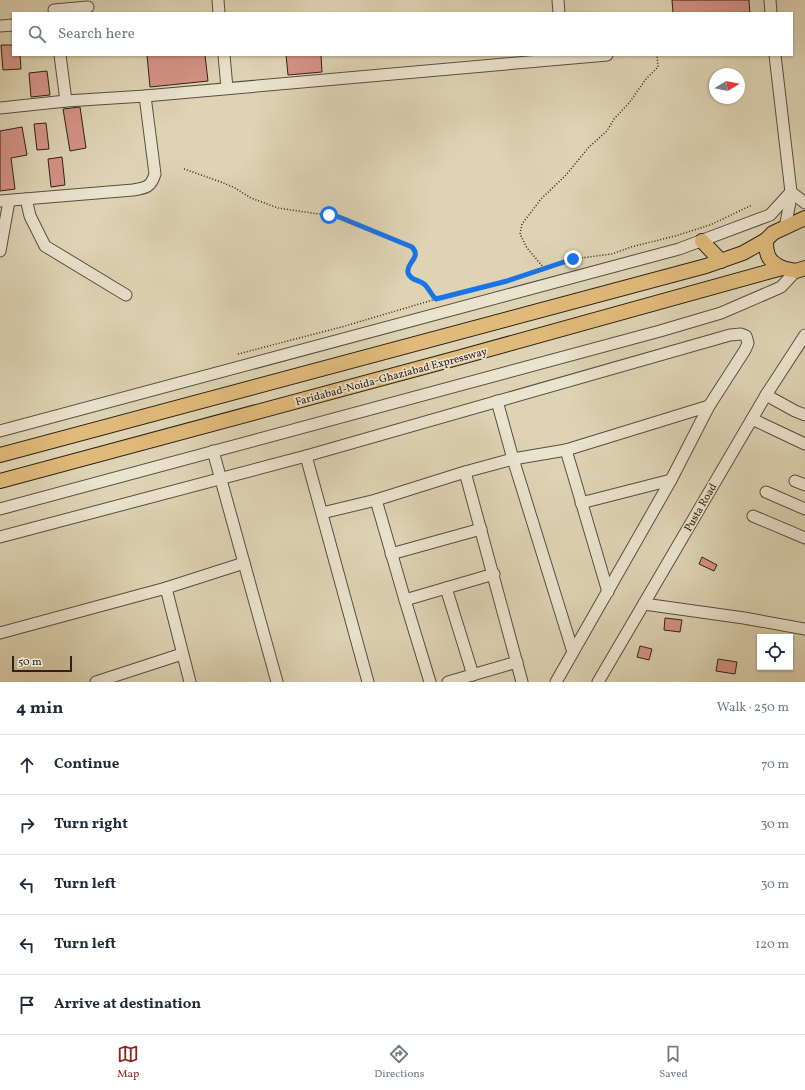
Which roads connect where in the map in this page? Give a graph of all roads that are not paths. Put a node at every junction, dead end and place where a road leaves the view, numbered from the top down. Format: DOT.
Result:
graph roads {
  1 [pos="218,0"];
  2 [pos="558,0"];
  3 [pos="770,0"];
  4 [pos="88,7"];
  5 [pos="54,8"];
  6 [pos="220,12"];
  7 [pos="559,12"];
  8 [pos="771,12"];
  9 [pos="12,25"];
  10 [pos="0,26"];
  11 [pos="60,56"];
  12 [pos="224,56"];
  13 [pos="584,56"];
  14 [pos="775,56"];
  15 [pos="562,57"];
  16 [pos="227,88"];
  17 [pos="145,96"];
  18 [pos="66,100"];
  19 [pos="0,108"];
  20 [pos="790,192"];
  21 [pos="26,199"];
  22 [pos="5,201"];
  23 [pos="804,201"];
  24 [pos="805,218"];
  25 [pos="785,228"];
  26 [pos="766,240"];
  27 [pos="702,241"];
  28 [pos="0,251"];
  29 [pos="721,260"];
  30 [pos="782,268"];
  31 [pos="802,271"];
  32 [pos="772,291"];
  33 [pos="126,294"];
  34 [pos="805,335"];
  35 [pos="766,394"];
  36 [pos="497,401"];
  37 [pos="709,406"];
  38 [pos="805,415"];
  39 [pos="752,419"];
  40 [pos="0,431"];
  41 [pos="805,444"];
  42 [pos="566,450"];
  43 [pos="213,451"];
  44 [pos="0,456"];
  45 [pos="306,456"];
  46 [pos="513,459"];
  47 [pos="465,472"];
  48 [pos="220,478"];
  49 [pos="671,480"];
  50 [pos="0,481"];
  51 [pos="766,492"];
  52 [pos="376,500"];
  53 [pos="581,502"];
  54 [pos="0,509"];
  55 [pos="805,510"];
  56 [pos="322,513"];
  57 [pos="753,516"];
  58 [pos="481,530"];
  59 [pos="0,537"];
  60 [pos="805,538"];
  61 [pos="391,554"];
  62 [pos="244,564"];
  63 [pos="494,574"];
  64 [pos="166,588"];
  65 [pos="446,588"];
  66 [pos="608,592"];
  67 [pos="405,600"];
  68 [pos="644,604"];
  69 [pos="805,629"];
  70 [pos="0,633"];
  71 [pos="573,652"];
  72 [pos="182,654"];
  73 [pos="517,662"];
  74 [pos="473,675"];
  75 [pos="129,677"];
  76 [pos="96,682"];
  77 [pos="190,682"];
  78 [pos="277,682"];
  79 [pos="368,682"];
  80 [pos="430,682"];
  81 [pos="448,682"];
  82 [pos="522,682"];
  83 [pos="556,682"];
  84 [pos="598,682"];
  1 -- 6 [label="street"];
  2 -- 7 [label="street"];
  3 -- 8 [label="street"];
  4 -- 5 [label="street"];
  9 -- 10 [label="street"];
  11 -- 18 [label="street"];
  12 -- 16 [label="street"];
  13 -- 15 [label="street"];
  14 -- 20 [label="street"];
  15 -- 16 [label="street"];
  16 -- 17 [label="street"];
  17 -- 18 [label="street"];
  17 -- 21 [label="street"];
  18 -- 19 [label="street"];
  20 -- 23 [label="street"];
  20 -- 25 [label="street"];
  20 -- 27 [label="street"];
  21 -- 22 [label="street"];
  21 -- 33 [label="street"];
  22 -- 28 [label="street"];
  24 -- 25 [label="main road"];
  25 -- 26 [label="main road"];
  26 -- 29 [label="main road"];
  26 -- 30 [label="main road, Faridabad-Noida-Ghaziabad Expressway"];
  27 -- 29 [label="main road"];
  27 -- 40 [label="street"];
  29 -- 44 [label="main road"];
  30 -- 31 [label="main road, Faridabad-Noida-Ghaziabad Expressway"];
  30 -- 32 [label="street"];
  30 -- 50 [label="main road, Faridabad-Noida-Ghaziabad Expressway"];
  31 -- 32 [label="street"];
  32 -- 43 [label="street"];
  34 -- 35 [label="street, Pusta Road"];
  35 -- 38 [label="street"];
  35 -- 39 [label="street, Pusta Road"];
  36 -- 37 [label="street"];
  36 -- 45 [label="street"];
  36 -- 46 [label="street"];
  37 -- 42 [label="street"];
  37 -- 49 [label="street"];
  39 -- 41 [label="street"];
  39 -- 68 [label="street, Pusta Road"];
  42 -- 46 [label="street"];
  42 -- 53 [label="street"];
  43 -- 48 [label="street"];
  43 -- 54 [label="street"];
  45 -- 48 [label="street"];
  45 -- 56 [label="street"];
  46 -- 47 [label="street"];
  46 -- 71 [label="street"];
  47 -- 52 [label="street"];
  47 -- 58 [label="street"];
  48 -- 59 [label="street"];
  48 -- 62 [label="street"];
  49 -- 53 [label="street"];
  49 -- 66 [label="street"];
  51 -- 55 [label="street"];
  52 -- 56 [label="street"];
  52 -- 61 [label="street"];
  53 -- 66 [label="street"];
  56 -- 79 [label="street"];
  57 -- 60 [label="street"];
  58 -- 61 [label="street"];
  58 -- 63 [label="street"];
  61 -- 67 [label="street"];
  62 -- 64 [label="street"];
  62 -- 78 [label="street"];
  63 -- 65 [label="street"];
  63 -- 73 [label="street"];
  64 -- 70 [label="street"];
  64 -- 72 [label="street"];
  65 -- 67 [label="street"];
  65 -- 74 [label="street"];
  66 -- 71 [label="street"];
  67 -- 80 [label="street"];
  68 -- 69 [label="street"];
  68 -- 84 [label="street, Pusta Road"];
  71 -- 83 [label="street"];
  72 -- 75 [label="street"];
  72 -- 77 [label="street"];
  73 -- 74 [label="street"];
  73 -- 82 [label="street"];
  74 -- 81 [label="street"];
  75 -- 76 [label="street"];
}
